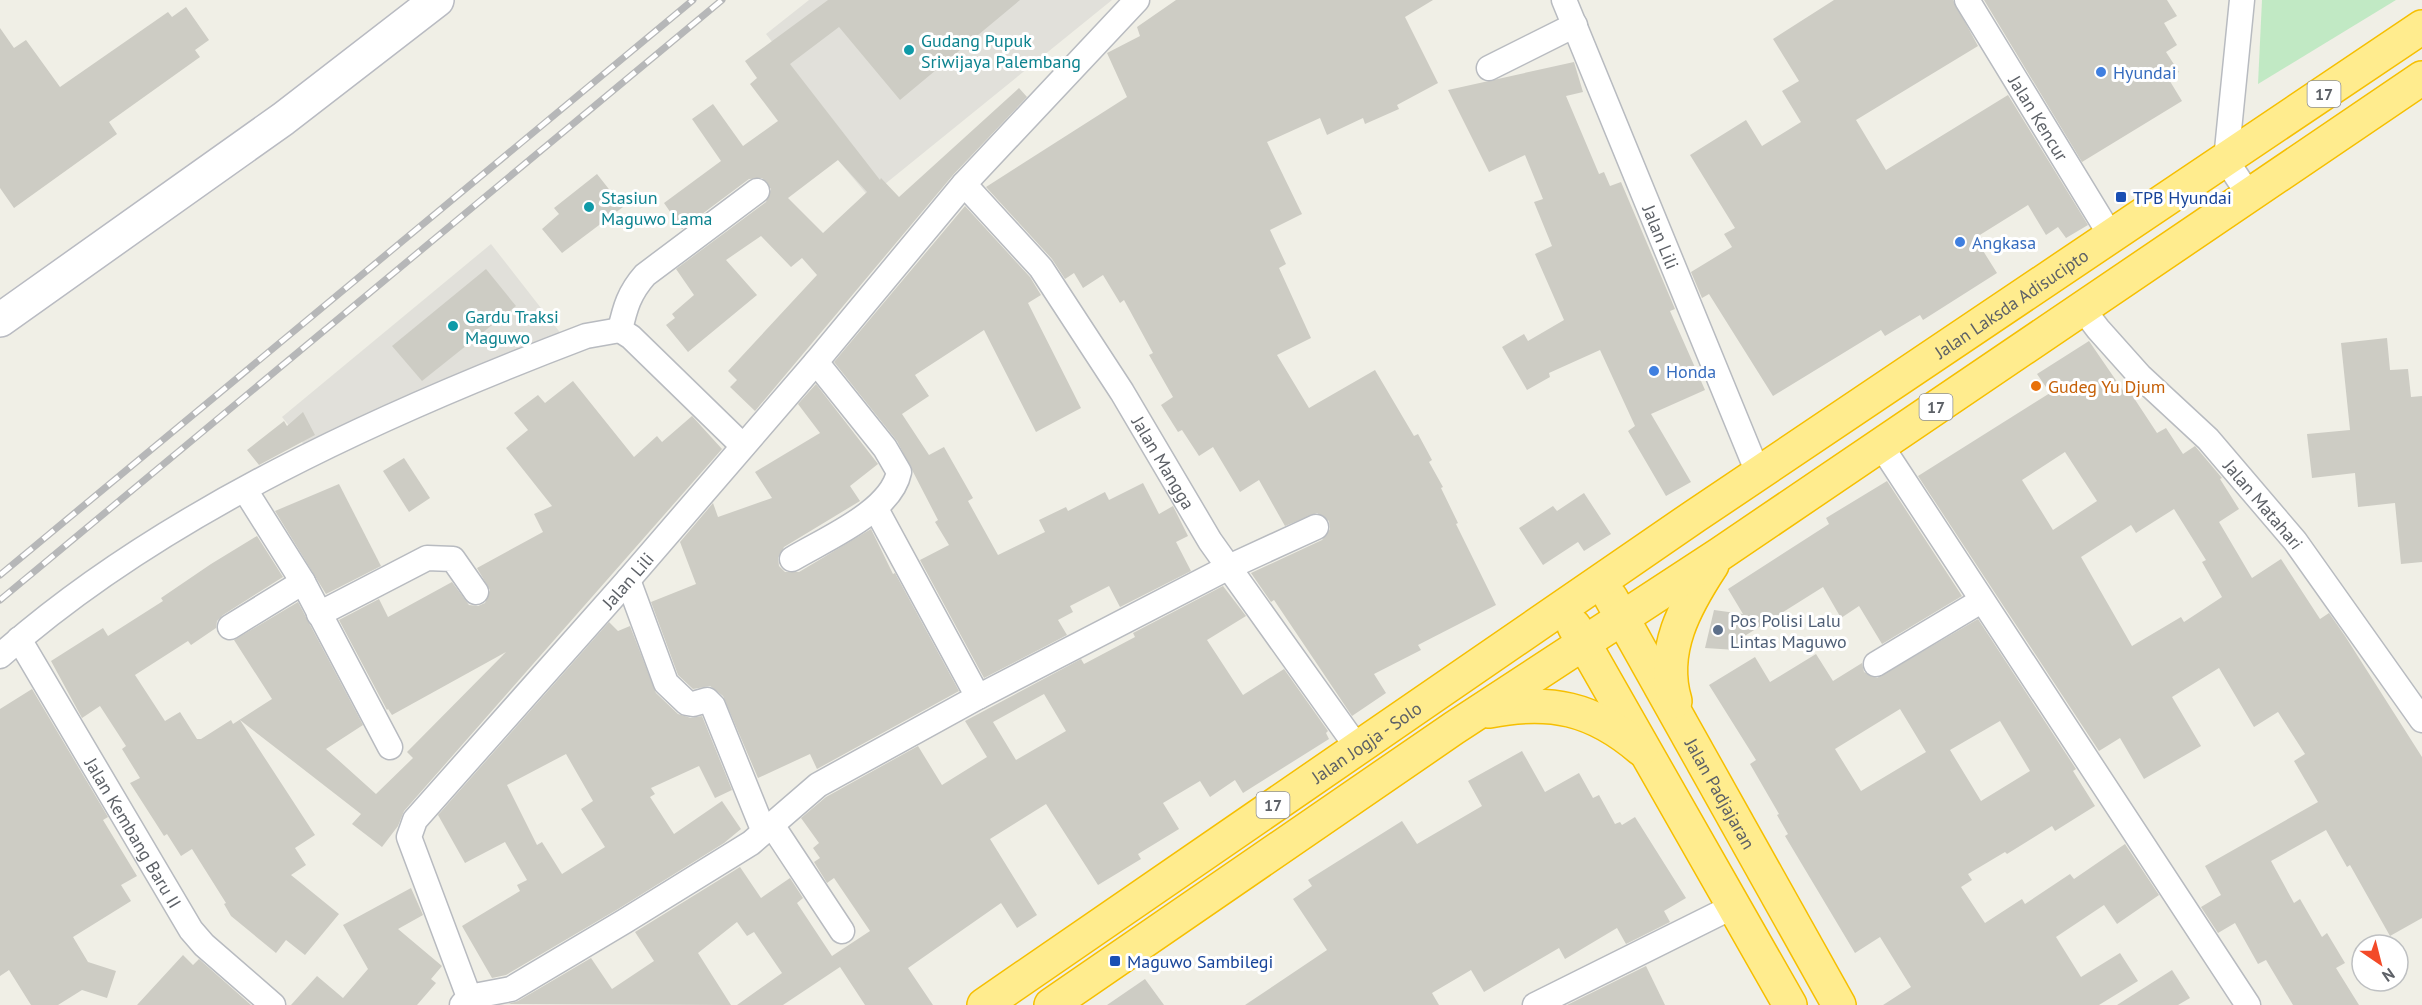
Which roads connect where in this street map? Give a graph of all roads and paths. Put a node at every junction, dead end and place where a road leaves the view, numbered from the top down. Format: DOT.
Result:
graph roads {
  1 [pos="437,0"];
  2 [pos="1137,0"];
  3 [pos="1564,0"];
  4 [pos="1967,0"];
  5 [pos="2242,0"];
  6 [pos="1575,25"];
  7 [pos="2422,27"];
  8 [pos="1490,68"];
  9 [pos="2422,78"];
  10 [pos="2226,160"];
  11 [pos="964,184"];
  12 [pos="757,191"];
  13 [pos="2249,195"];
  14 [pos="2111,236"];
  15 [pos="2082,308"];
  16 [pos="0,320"];
  17 [pos="620,330"];
  18 [pos="816,362"];
  19 [pos="1880,444"];
  20 [pos="743,446"];
  21 [pos="1758,473"];
  22 [pos="245,490"];
  23 [pos="876,509"];
  24 [pos="1316,527"];
  25 [pos="1720,554"];
  26 [pos="792,559"];
  27 [pos="1229,567"];
  28 [pos="628,580"];
  29 [pos="303,582"];
  30 [pos="1601,582"];
  31 [pos="476,592"];
  32 [pos="1981,601"];
  33 [pos="1562,607"];
  34 [pos="319,614"];
  35 [pos="1622,618"];
  36 [pos="230,627"];
  37 [pos="20,639"];
  38 [pos="1585,644"];
  39 [pos="0,657"];
  40 [pos="1876,664"];
  41 [pos="978,697"];
  42 [pos="1468,719"];
  43 [pos="1680,720"];
  44 [pos="2422,720"];
  45 [pos="390,747"];
  46 [pos="1357,747"];
  47 [pos="1649,757"];
  48 [pos="768,828"];
  49 [pos="1734,906"];
  50 [pos="842,931"];
  51 [pos="465,1001"];
  52 [pos="1830,1002"];
  53 [pos="273,1005"];
  54 [pos="984,1005"];
  55 [pos="1051,1005"];
  56 [pos="1535,1005"];
  57 [pos="1790,1005"];
  58 [pos="2248,1005"];
  1 -- 16 [label="street"];
  2 -- 11 [label="street, Jalan Lili"];
  3 -- 6 [label="street, Jalan Lili"];
  4 -- 14 [label="street, Jalan Kencur"];
  5 -- 10 [label="street"];
  6 -- 8 [label="street"];
  6 -- 21 [label="street, Jalan Lili"];
  7 -- 10 [label="highway, Jalan Laksda Adisucipto / 17"];
  9 -- 13 [label="highway, 17"];
  10 -- 13 [label="street"];
  10 -- 14 [label="highway, Jalan Laksda Adisucipto / 17"];
  11 -- 18 [label="street, Jalan Lili"];
  11 -- 27 [label="street, Jalan Mangga"];
  12 -- 17 [label="street"];
  13 -- 15 [label="highway, 17"];
  14 -- 21 [label="highway, Jalan Laksda Adisucipto / 17"];
  15 -- 19 [label="highway, 17"];
  15 -- 44 [label="street, Jalan Matahari"];
  17 -- 20 [label="street"];
  17 -- 22 [label="street"];
  18 -- 20 [label="street, Jalan Lili"];
  18 -- 23 [label="street"];
  19 -- 25 [label="highway, 17"];
  19 -- 32 [label="street"];
  20 -- 28 [label="street, Jalan Lili"];
  21 -- 30 [label="highway, Jalan Laksda Adisucipto / 17"];
  22 -- 29 [label="street"];
  22 -- 37 [label="street"];
  23 -- 26 [label="street"];
  23 -- 41 [label="street"];
  24 -- 27 [label="street"];
  25 -- 35 [label="highway, 17"];
  25 -- 43 [label="highway"];
  27 -- 41 [label="street"];
  27 -- 46 [label="street, Jalan Mangga"];
  28 -- 48 [label="street"];
  28 -- 51 [label="street, Jalan Lili"];
  29 -- 34 [label="street"];
  29 -- 36 [label="street"];
  30 -- 33 [label="highway, Jalan Jogja - Solo / 17"];
  30 -- 35 [label="highway, Jalan Padjajaran"];
  31 -- 34 [label="street"];
  32 -- 40 [label="street"];
  32 -- 58 [label="street"];
  33 -- 38 [label="highway"];
  33 -- 46 [label="highway, Jalan Jogja - Solo / 17"];
  34 -- 45 [label="street"];
  35 -- 38 [label="highway, 17"];
  35 -- 43 [label="highway, Jalan Padjajaran"];
  37 -- 39 [label="street"];
  37 -- 53 [label="street, Jalan Kembang Baru II"];
  38 -- 42 [label="highway, 17"];
  38 -- 47 [label="highway"];
  41 -- 48 [label="street"];
  42 -- 47 [label="highway"];
  42 -- 55 [label="highway, 17"];
  43 -- 52 [label="highway, Jalan Padjajaran"];
  46 -- 54 [label="highway, Jalan Jogja - Solo / 17"];
  47 -- 49 [label="highway"];
  48 -- 50 [label="street"];
  48 -- 51 [label="street"];
  49 -- 56 [label="street"];
  49 -- 57 [label="highway"];
}
